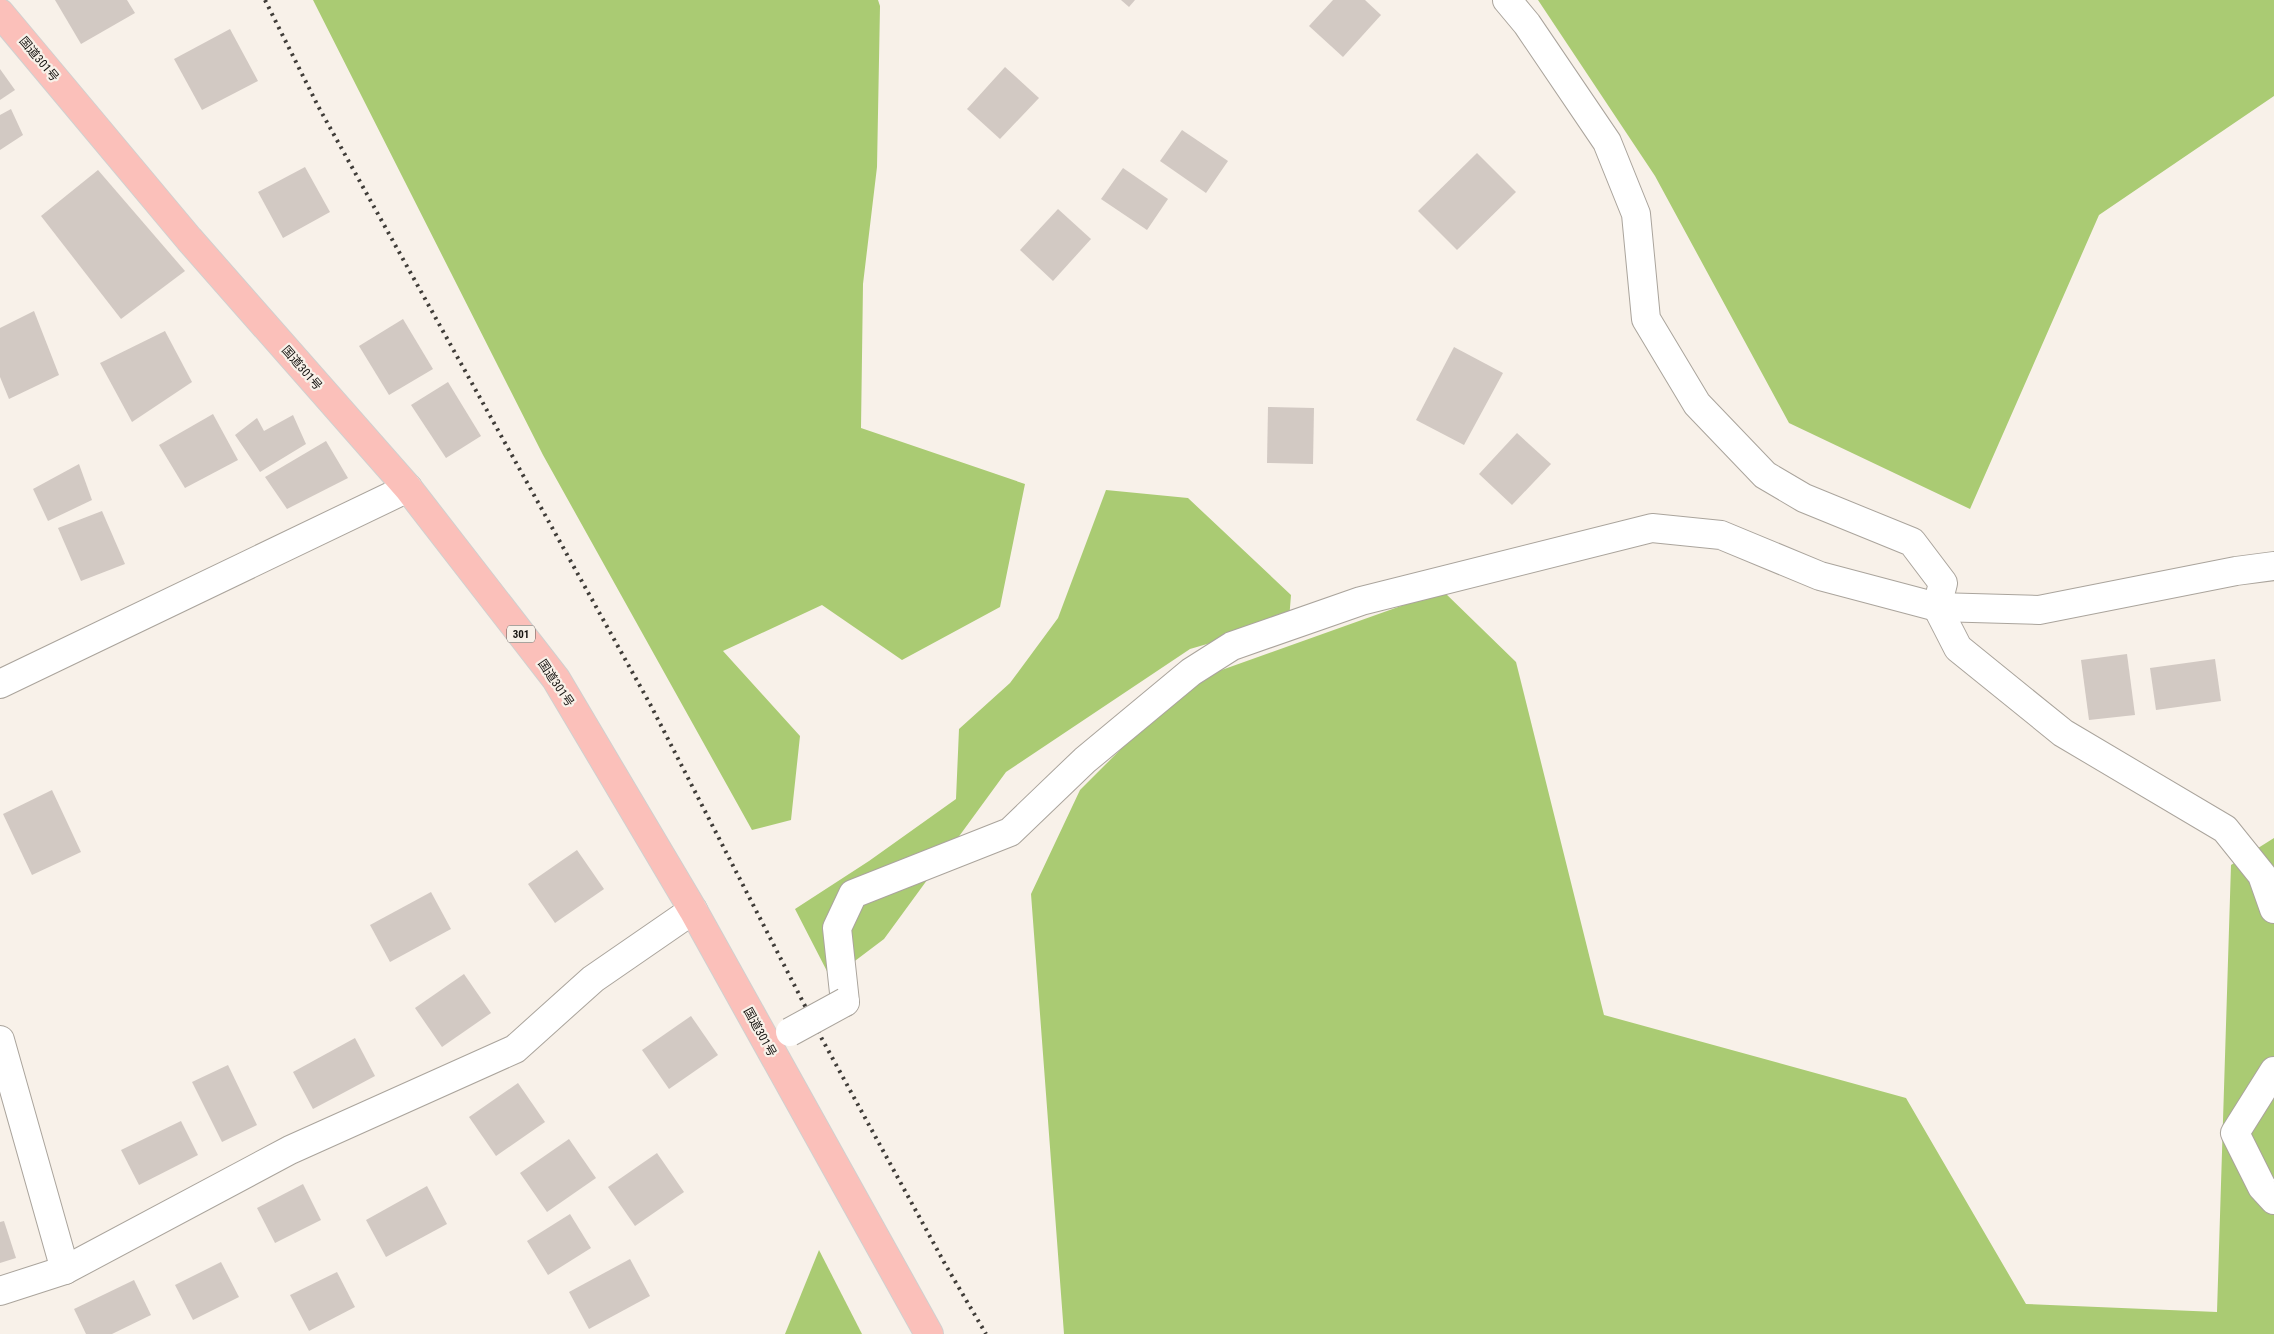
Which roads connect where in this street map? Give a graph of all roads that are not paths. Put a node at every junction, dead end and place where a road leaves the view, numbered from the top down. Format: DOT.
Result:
graph roads {
  1 [pos="1507,0"];
  2 [pos="1,16"];
  3 [pos="408,488"];
  4 [pos="2274,566"];
  5 [pos="1937,607"];
  6 [pos="0,684"];
  7 [pos="2274,909"];
  8 [pos="693,910"];
  9 [pos="779,1039"];
  10 [pos="0,1040"];
  11 [pos="2274,1071"];
  12 [pos="2274,1200"];
  13 [pos="64,1270"];
  14 [pos="0,1291"];
  15 [pos="929,1334"];
  1 -- 5 [label="street"];
  2 -- 3 [label="highway, 国道301号 / 301"];
  3 -- 6 [label="street"];
  3 -- 8 [label="highway, 国道301号 / 301"];
  4 -- 5 [label="street"];
  5 -- 7 [label="street"];
  5 -- 9 [label="street, bridge"];
  8 -- 9 [label="highway, 国道301号 / 301"];
  8 -- 13 [label="street"];
  9 -- 15 [label="highway, 国道301号 / 301"];
  10 -- 13 [label="street"];
  11 -- 12 [label="street"];
  13 -- 14 [label="street"];
}
